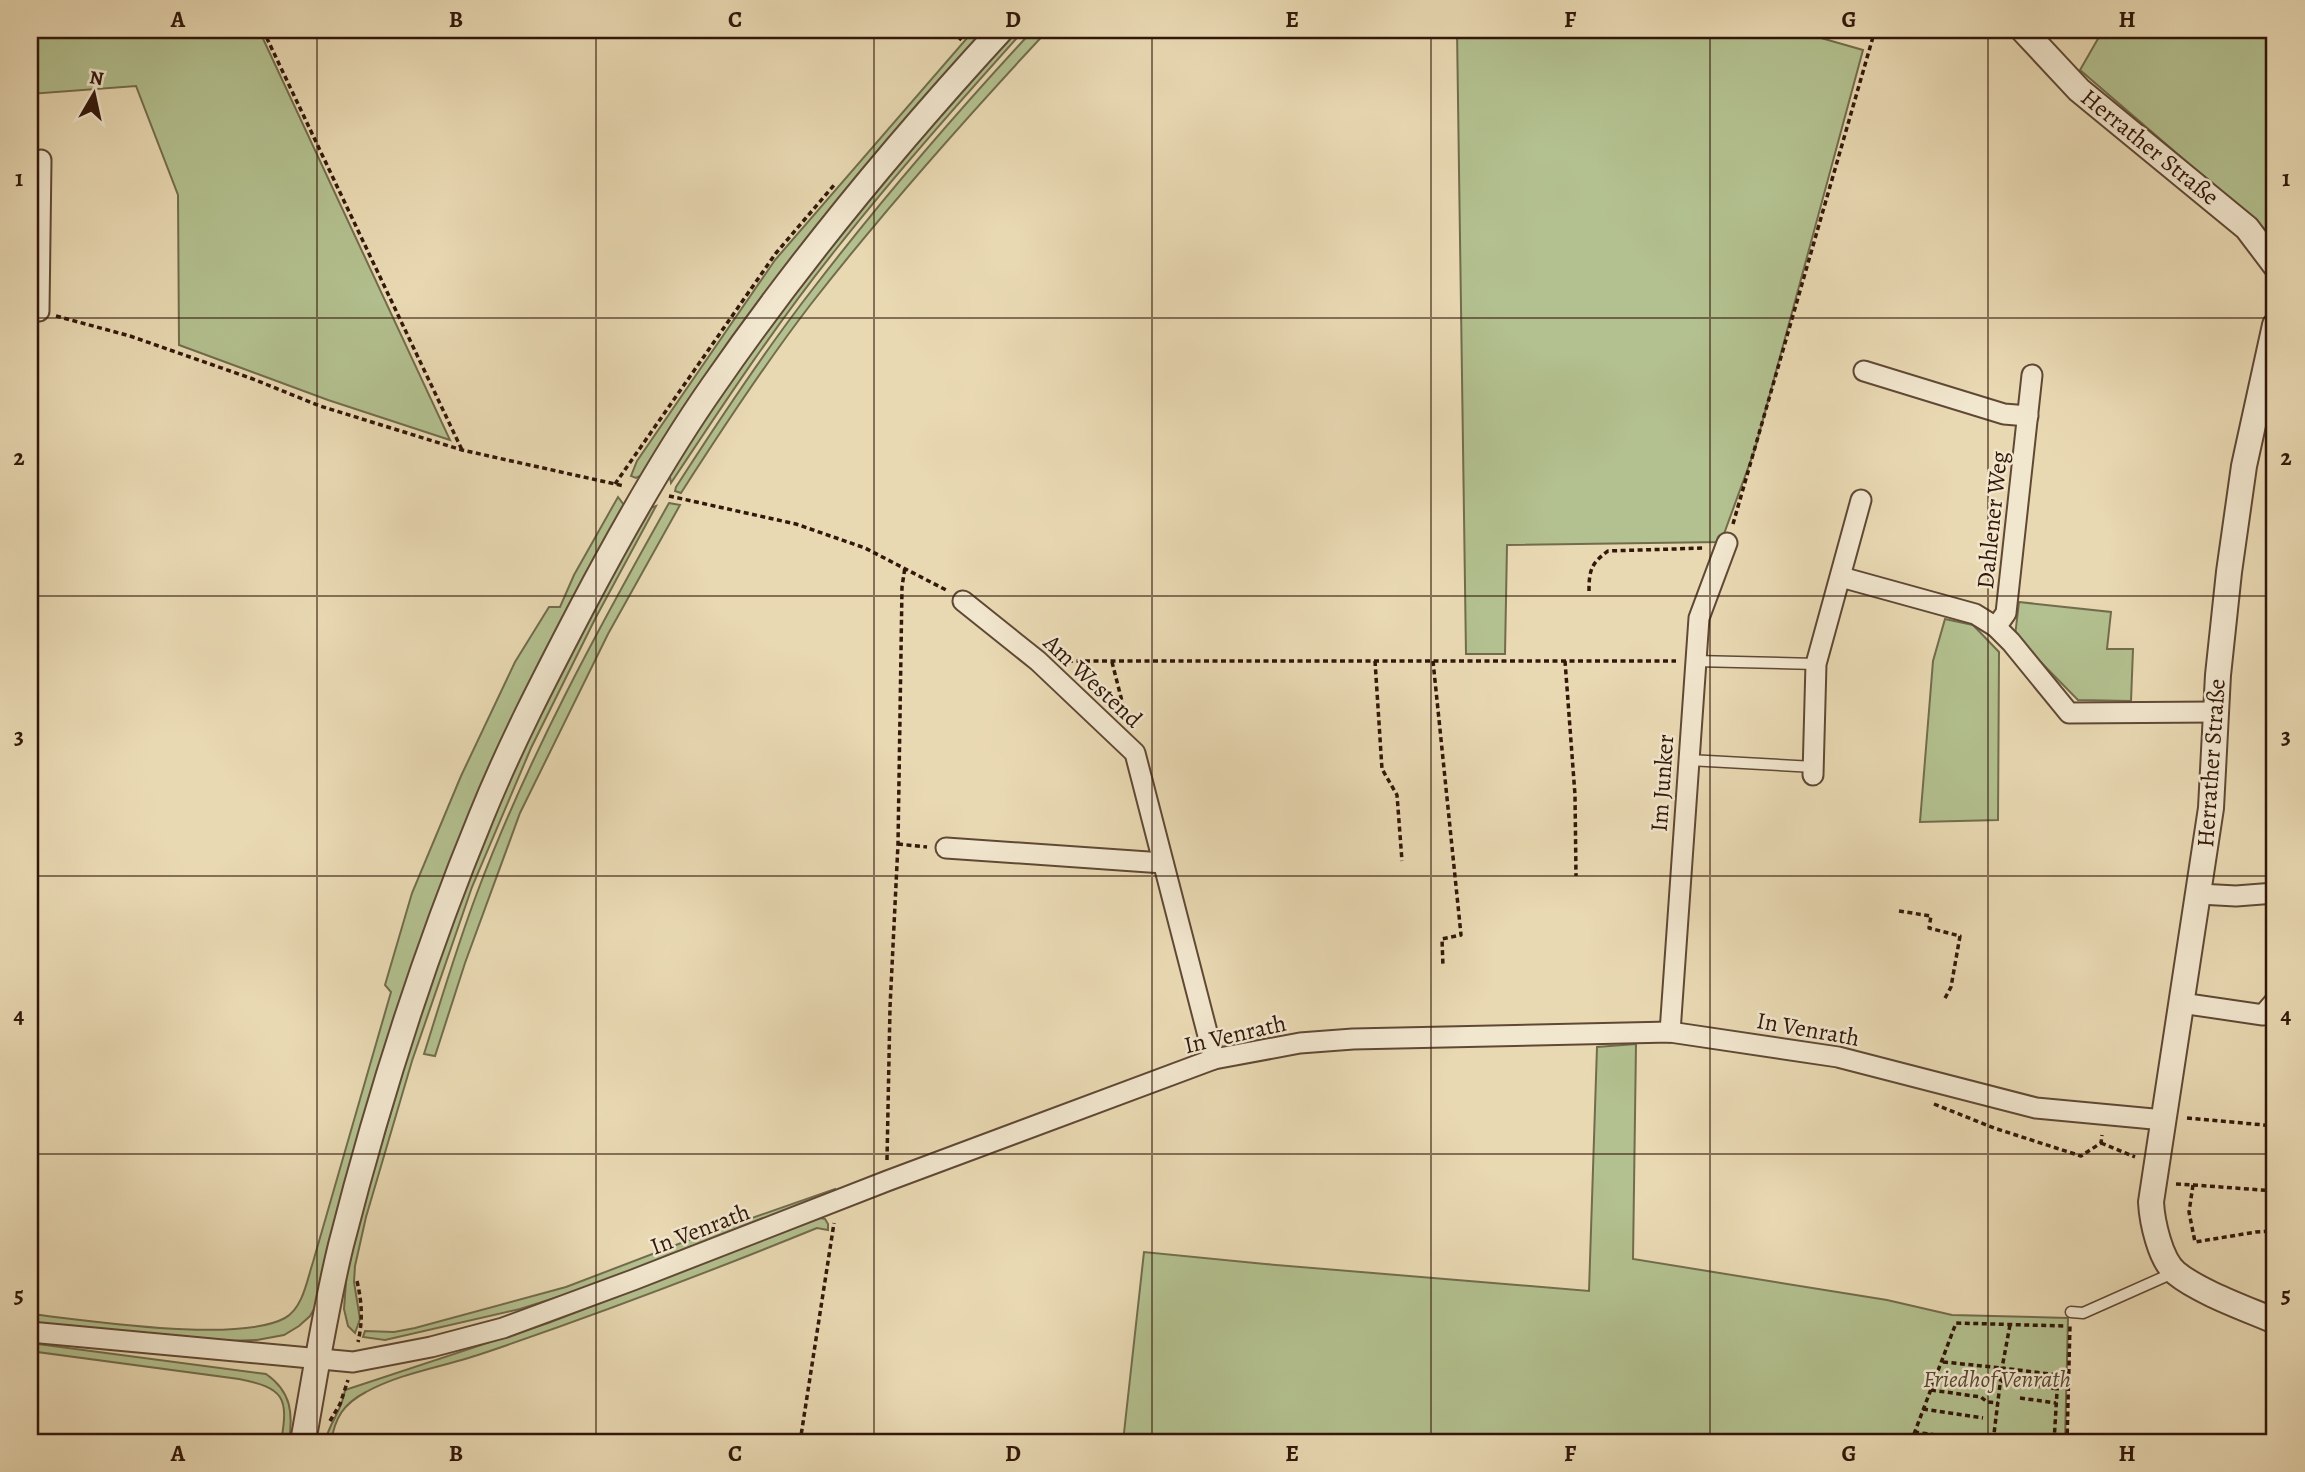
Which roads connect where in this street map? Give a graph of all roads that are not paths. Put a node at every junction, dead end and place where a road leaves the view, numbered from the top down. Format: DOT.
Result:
graph roads {
  1 [pos="2023,30"];
  2 [pos="1010,35"];
  3 [pos="41,160"];
  4 [pos="2275,265"];
  5 [pos="39,311"];
  6 [pos="2275,325"];
  7 [pos="1864,371"];
  8 [pos="2032,374"];
  9 [pos="2028,416"];
  10 [pos="1861,500"];
  11 [pos="1725,548"];
  12 [pos="1841,577"];
  13 [pos="963,601"];
  14 [pos="1996,627"];
  15 [pos="1695,661"];
  16 [pos="1815,664"];
  17 [pos="2216,712"];
  18 [pos="1689,760"];
  19 [pos="1814,771"];
  20 [pos="946,848"];
  21 [pos="1163,863"];
  22 [pos="2275,893"];
  23 [pos="2199,894"];
  24 [pos="2275,1001"];
  25 [pos="2181,1003"];
  26 [pos="1670,1031"];
  27 [pos="1214,1059"];
  28 [pos="2164,1118"];
  29 [pos="2174,1273"];
  30 [pos="2071,1312"];
  31 [pos="2275,1321"];
  32 [pos="30,1332"];
  33 [pos="317,1360"];
  34 [pos="303,1442"];
  1 -- 4 [label="street, Herrather Straße"];
  2 -- 33 [label="street"];
  3 -- 5 [label="street"];
  6 -- 17 [label="street, Herrather Straße"];
  7 -- 9 [label="street"];
  8 -- 9 [label="street, Dahlener Weg"];
  9 -- 14 [label="street, Dahlener Weg"];
  10 -- 12 [label="street"];
  11 -- 15 [label="street, Im Junker"];
  12 -- 14 [label="street"];
  12 -- 16 [label="street"];
  13 -- 21 [label="street, Am Westend"];
  14 -- 17 [label="street"];
  15 -- 16 [label="lane"];
  15 -- 18 [label="street, Im Junker"];
  16 -- 19 [label="street"];
  17 -- 23 [label="street, Herrather Straße"];
  18 -- 19 [label="lane"];
  18 -- 26 [label="street, Im Junker"];
  20 -- 21 [label="street"];
  21 -- 27 [label="street, Am Westend"];
  22 -- 23 [label="street"];
  23 -- 25 [label="street, Herrather Straße"];
  24 -- 25 [label="street"];
  25 -- 28 [label="street, Herrather Straße"];
  26 -- 27 [label="street, In Venrath"];
  26 -- 28 [label="street, In Venrath"];
  27 -- 33 [label="street, In Venrath"];
  28 -- 29 [label="street, Herrather Straße"];
  29 -- 30 [label="lane"];
  29 -- 31 [label="street"];
  32 -- 33 [label="street, In Venrath"];
  33 -- 34 [label="street"];
}
